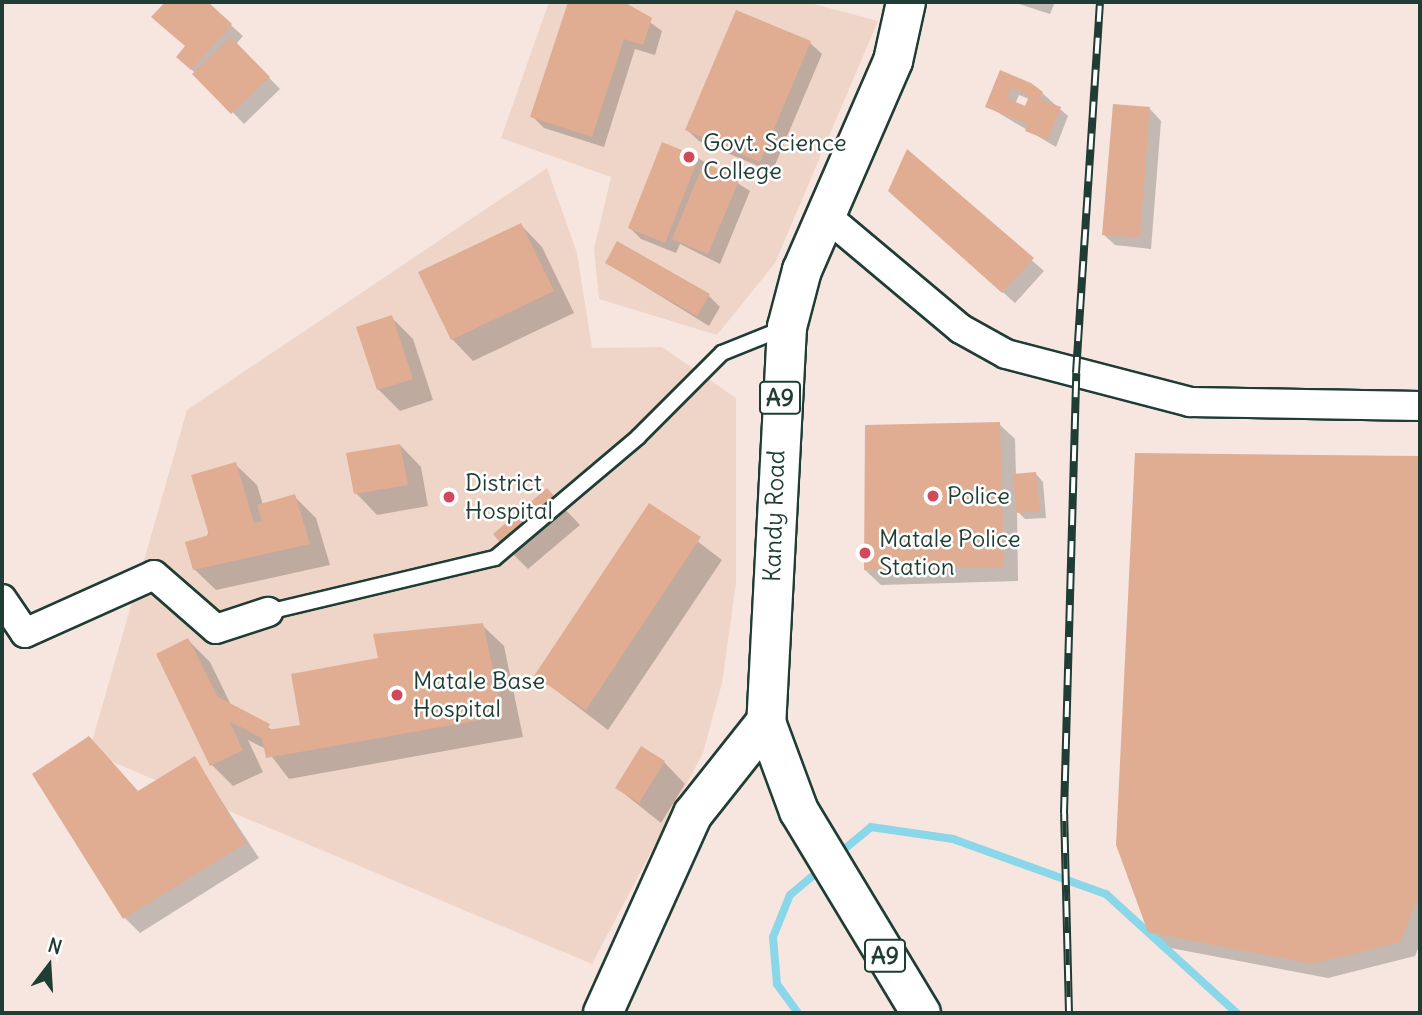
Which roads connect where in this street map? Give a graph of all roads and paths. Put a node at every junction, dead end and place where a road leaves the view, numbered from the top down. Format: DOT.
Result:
graph roads {
  1 [pos="906,2"];
  2 [pos="825,215"];
  3 [pos="788,327"];
  4 [pos="1420,406"];
  5 [pos="2,599"];
  6 [pos="268,612"];
  7 [pos="766,722"];
  8 [pos="603,1013"];
  9 [pos="921,1013"];
  1 -- 2 [label="main road, Kandy Road / A9"];
  2 -- 3 [label="main road, Kandy Road / A9"];
  2 -- 4 [label="street"];
  3 -- 6 [label="lane"];
  3 -- 7 [label="main road, Kandy Road / A9"];
  5 -- 6 [label="street"];
  7 -- 8 [label="main road"];
  7 -- 9 [label="main road, Kandy Road / A9"];
}
